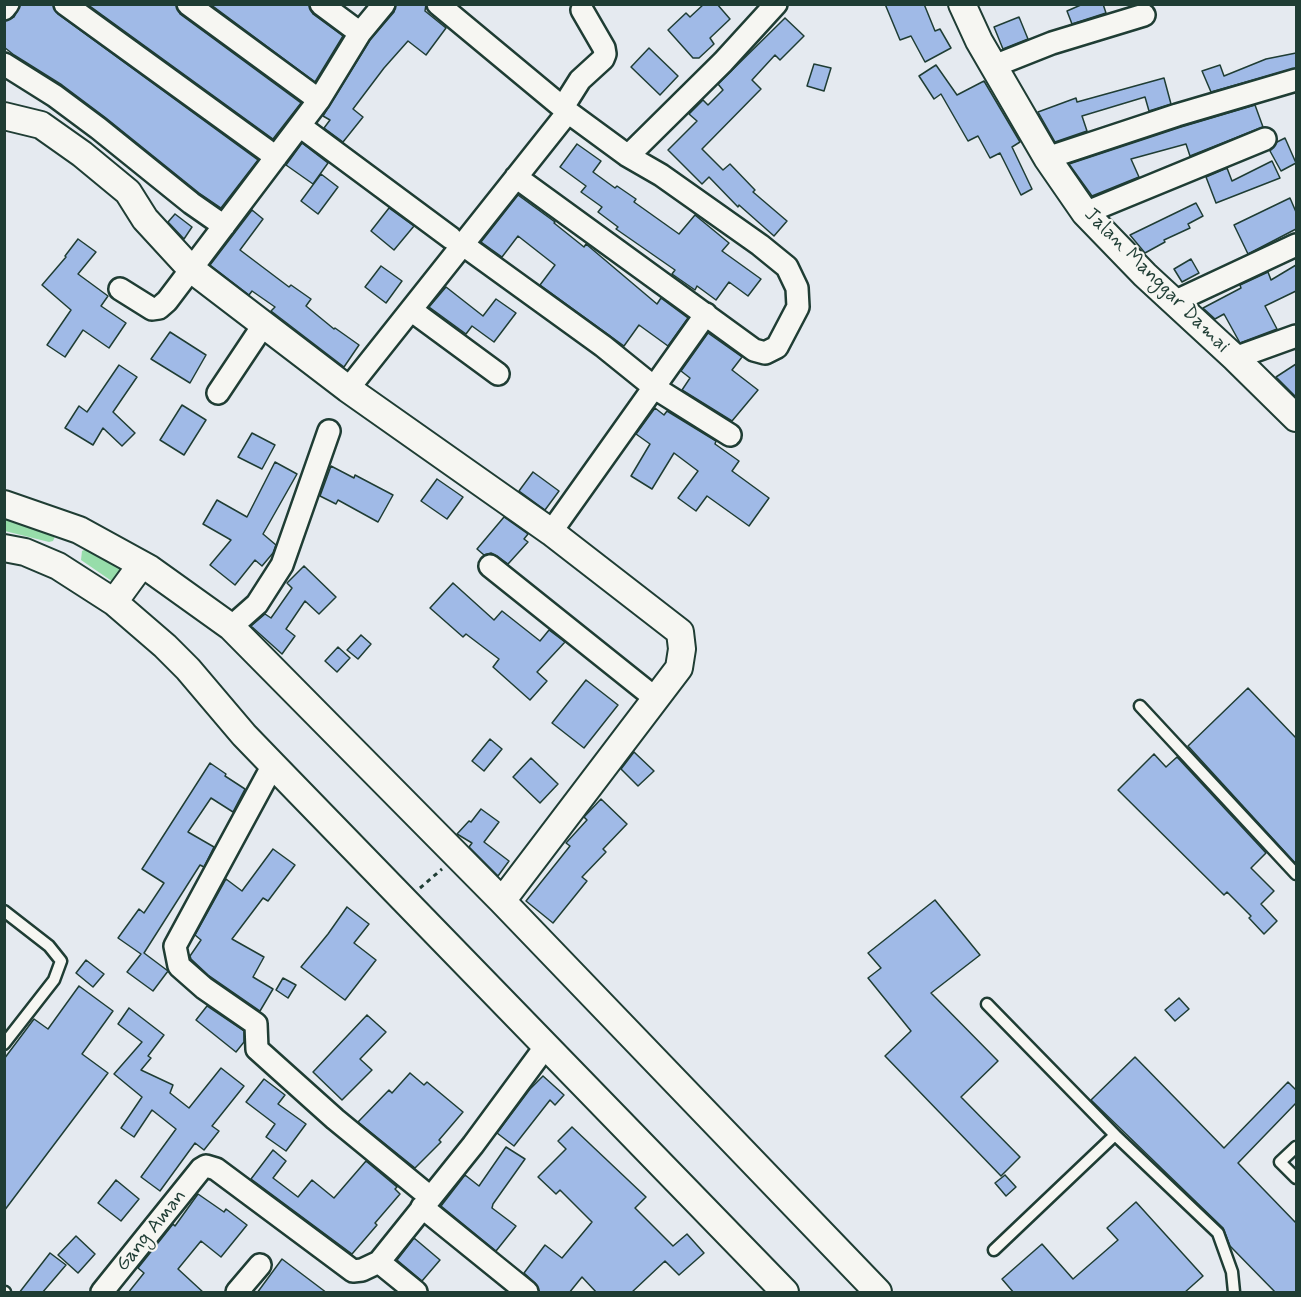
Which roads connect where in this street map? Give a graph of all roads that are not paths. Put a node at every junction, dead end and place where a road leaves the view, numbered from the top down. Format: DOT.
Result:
graph roads {
  1 [pos="8,4"];
  2 [pos="65,4"];
  3 [pos="189,4"];
  4 [pos="321,4"];
  5 [pos="384,4"];
  6 [pos="438,4"];
  7 [pos="776,4"];
  8 [pos="962,4"];
  9 [pos="4,9"];
  10 [pos="582,10"];
  11 [pos="1143,15"];
  12 [pos="360,33"];
  13 [pos="4,64"];
  14 [pos="994,66"];
  15 [pos="1296,80"];
  16 [pos="320,100"];
  17 [pos="560,105"];
  18 [pos="4,116"];
  19 [pos="300,126"];
  20 [pos="1265,139"];
  21 [pos="628,156"];
  22 [pos="276,157"];
  23 [pos="1047,158"];
  24 [pos="516,177"];
  25 [pos="1085,213"];
  26 [pos="224,226"];
  27 [pos="456,241"];
  28 [pos="1296,245"];
  29 [pos="191,269"];
  30 [pos="120,289"];
  31 [pos="1174,302"];
  32 [pos="411,310"];
  33 [pos="706,314"];
  34 [pos="264,324"];
  35 [pos="1296,336"];
  36 [pos="1235,358"];
  37 [pos="498,374"];
  38 [pos="655,388"];
  39 [pos="348,389"];
  40 [pos="218,393"];
  41 [pos="1296,418"];
  42 [pos="329,431"];
  43 [pos="730,435"];
  44 [pos="4,504"];
  45 [pos="79,530"];
  46 [pos="551,532"];
  47 [pos="4,548"];
  48 [pos="141,565"];
  49 [pos="58,566"];
  50 [pos="490,566"];
  51 [pos="114,602"];
  52 [pos="231,627"];
  53 [pos="655,698"];
  54 [pos="1140,706"];
  55 [pos="273,765"];
  56 [pos="1296,874"];
  57 [pos="502,900"];
  58 [pos="4,911"];
  59 [pos="987,1004"];
  60 [pos="4,1044"];
  61 [pos="546,1046"];
  62 [pos="1115,1135"];
  63 [pos="1296,1147"];
  64 [pos="1296,1178"];
  65 [pos="426,1202"];
  66 [pos="994,1251"];
  67 [pos="379,1262"];
  68 [pos="260,1265"];
  69 [pos="102,1293"];
  70 [pos="237,1293"];
  71 [pos="416,1293"];
  72 [pos="527,1293"];
  73 [pos="785,1293"];
  74 [pos="878,1293"];
  75 [pos="1234,1293"];
  1 -- 9 [label="street"];
  2 -- 22 [label="street"];
  3 -- 16 [label="street"];
  4 -- 12 [label="street"];
  5 -- 12 [label="street"];
  6 -- 17 [label="street"];
  7 -- 21 [label="street"];
  8 -- 14 [label="street, Jalan Manggar Damai"];
  10 -- 17 [label="street"];
  11 -- 14 [label="street"];
  12 -- 16 [label="street"];
  13 -- 26 [label="street"];
  14 -- 23 [label="street, Jalan Manggar Damai"];
  15 -- 23 [label="street"];
  16 -- 19 [label="street"];
  17 -- 21 [label="street"];
  17 -- 24 [label="street"];
  18 -- 29 [label="street"];
  19 -- 22 [label="street"];
  19 -- 27 [label="street"];
  20 -- 25 [label="street"];
  21 -- 33 [label="street"];
  22 -- 26 [label="street"];
  23 -- 25 [label="street, Jalan Manggar Damai"];
  24 -- 27 [label="street"];
  24 -- 33 [label="street"];
  25 -- 31 [label="street, Jalan Manggar Damai"];
  26 -- 29 [label="street"];
  27 -- 32 [label="street"];
  27 -- 38 [label="street"];
  28 -- 31 [label="street"];
  29 -- 30 [label="street"];
  29 -- 34 [label="street"];
  31 -- 36 [label="street, Jalan Manggar Damai"];
  32 -- 37 [label="street"];
  32 -- 39 [label="street"];
  33 -- 38 [label="street"];
  34 -- 39 [label="street"];
  34 -- 40 [label="street"];
  35 -- 36 [label="street"];
  36 -- 41 [label="street, Jalan Manggar Damai"];
  38 -- 43 [label="street"];
  38 -- 46 [label="street"];
  39 -- 46 [label="street"];
  42 -- 52 [label="street"];
  44 -- 45 [label="street"];
  45 -- 48 [label="street"];
  45 -- 49 [label="street"];
  46 -- 53 [label="street"];
  47 -- 49 [label="street"];
  48 -- 51 [label="street"];
  48 -- 52 [label="street"];
  49 -- 51 [label="street"];
  50 -- 53 [label="street"];
  51 -- 55 [label="street"];
  52 -- 57 [label="street"];
  53 -- 57 [label="street"];
  54 -- 56 [label="lane"];
  55 -- 61 [label="street"];
  55 -- 65 [label="street"];
  57 -- 74 [label="street"];
  58 -- 60 [label="lane"];
  59 -- 62 [label="lane"];
  61 -- 65 [label="street"];
  61 -- 73 [label="street"];
  62 -- 66 [label="lane"];
  62 -- 75 [label="lane"];
  63 -- 64 [label="lane"];
  65 -- 67 [label="street"];
  65 -- 72 [label="street"];
  67 -- 69 [label="street, Gang Aman"];
  67 -- 71 [label="street"];
  68 -- 70 [label="street"];
}
